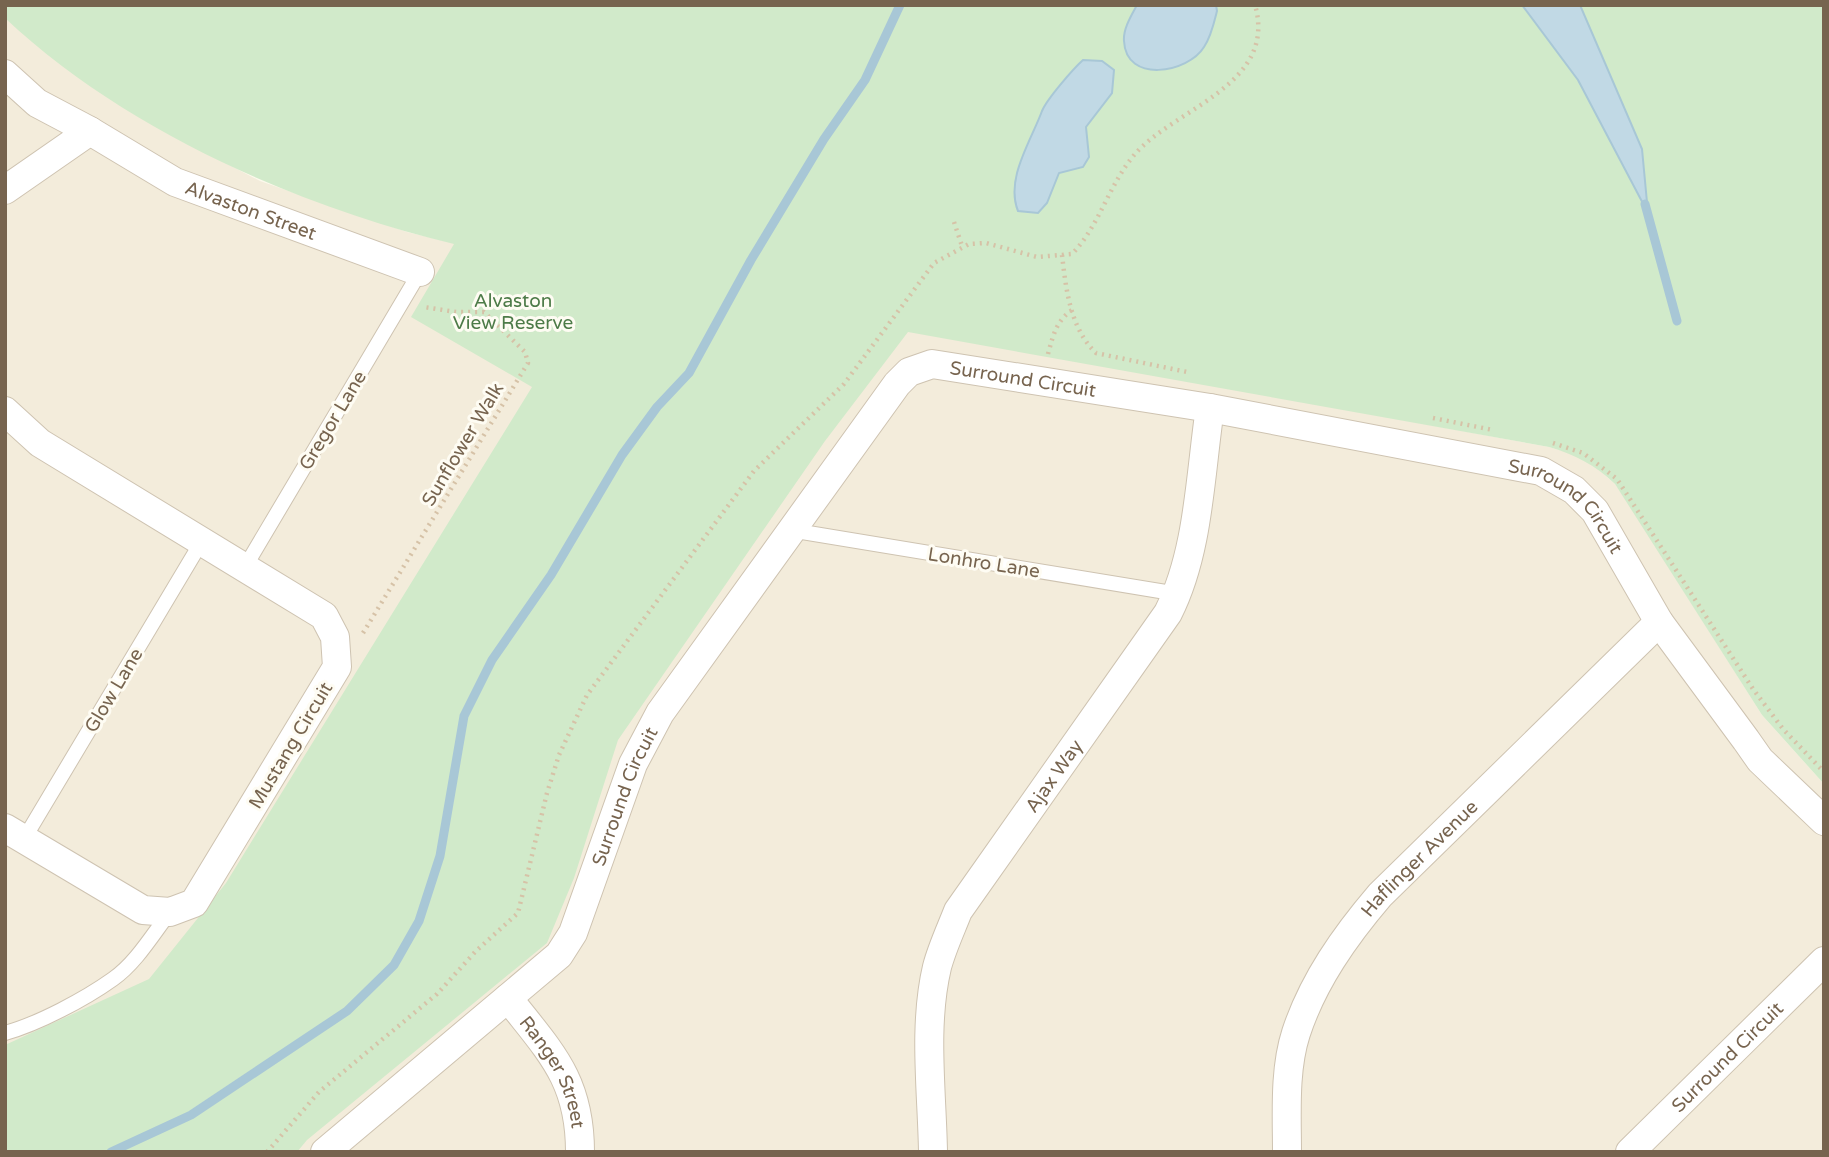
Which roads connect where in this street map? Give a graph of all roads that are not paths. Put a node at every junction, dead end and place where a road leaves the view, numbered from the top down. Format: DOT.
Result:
graph roads {
  1 [pos="5,74"];
  2 [pos="90,131"];
  3 [pos="5,190"];
  4 [pos="420,272"];
  5 [pos="1210,408"];
  6 [pos="5,411"];
  7 [pos="790,530"];
  8 [pos="202,541"];
  9 [pos="245,567"];
  10 [pos="1178,594"];
  11 [pos="1659,622"];
  12 [pos="1824,821"];
  13 [pos="15,833"];
  14 [pos="170,912"];
  15 [pos="1824,961"];
  16 [pos="508,998"];
  17 [pos="5,1033"];
  18 [pos="325,1152"];
  19 [pos="580,1152"];
  20 [pos="933,1152"];
  21 [pos="1287,1152"];
  22 [pos="1630,1152"];
  1 -- 2 [label="street, Alvaston Street"];
  2 -- 3 [label="street"];
  2 -- 4 [label="street, Alvaston Street"];
  4 -- 9 [label="lane, Gregor Lane"];
  5 -- 7 [label="street, Surround Circuit"];
  5 -- 10 [label="street, Ajax Way"];
  5 -- 11 [label="street, Surround Circuit"];
  6 -- 8 [label="street, Mustang Circuit"];
  7 -- 10 [label="lane, Lonhro Lane"];
  7 -- 16 [label="street, Surround Circuit"];
  8 -- 9 [label="street, Mustang Circuit"];
  8 -- 13 [label="lane, Glow Lane"];
  9 -- 14 [label="street, Mustang Circuit"];
  10 -- 20 [label="street, Ajax Way"];
  11 -- 12 [label="street, Surround Circuit"];
  11 -- 21 [label="street, Haflinger Avenue"];
  13 -- 14 [label="street"];
  14 -- 17 [label="lane"];
  15 -- 22 [label="street, Surround Circuit"];
  16 -- 18 [label="street, Surround Circuit"];
  16 -- 19 [label="street, Ranger Street"];
}
